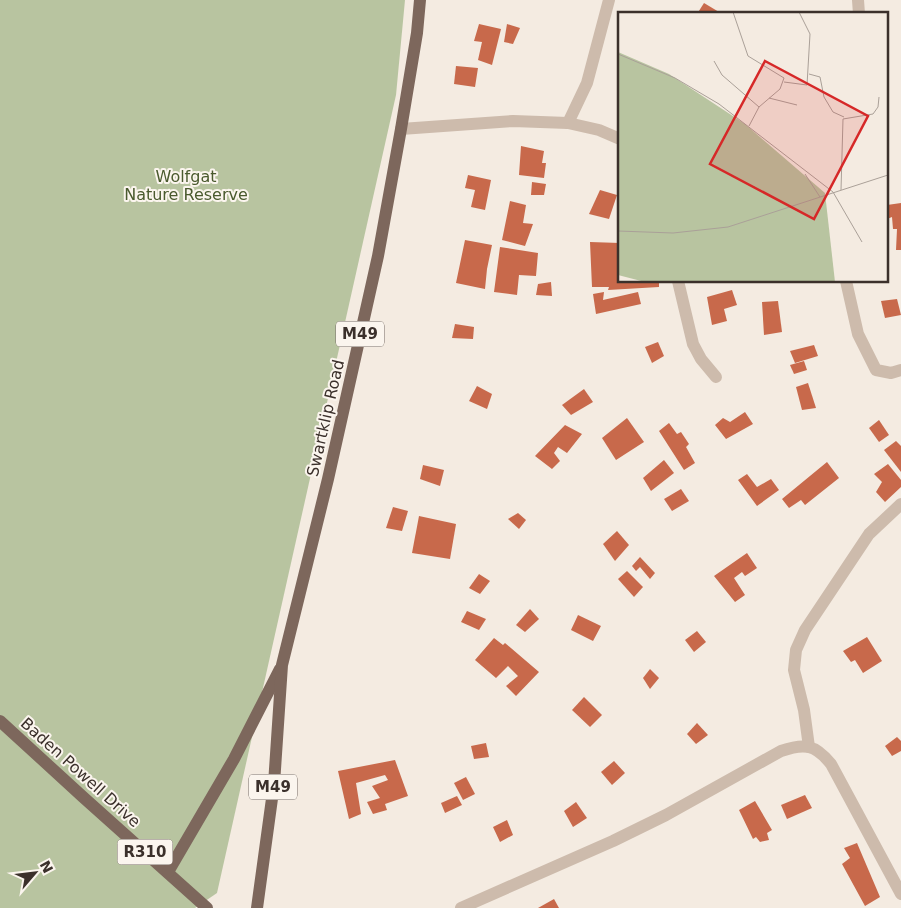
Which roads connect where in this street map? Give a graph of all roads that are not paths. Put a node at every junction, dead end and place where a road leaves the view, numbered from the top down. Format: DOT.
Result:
graph roads {
  1 [pos="420,0"];
  2 [pos="610,0"];
  3 [pos="568,123"];
  4 [pos="400,129"];
  5 [pos="618,139"];
  6 [pos="678,282"];
  7 [pos="846,282"];
  8 [pos="901,370"];
  9 [pos="716,377"];
  10 [pos="901,504"];
  11 [pos="282,665"];
  12 [pos="0,721"];
  13 [pos="809,747"];
  14 [pos="168,872"];
  15 [pos="901,894"];
  16 [pos="208,908"];
  17 [pos="258,908"];
  18 [pos="461,908"];
  1 -- 4 [label="main road, Swartklip Road / M49"];
  2 -- 3 [label="street"];
  3 -- 4 [label="street"];
  3 -- 5 [label="street"];
  4 -- 11 [label="main road, Swartklip Road / M49"];
  6 -- 9 [label="street"];
  7 -- 8 [label="street"];
  10 -- 13 [label="street"];
  11 -- 14 [label="main road, Swartklip Road / M49"];
  11 -- 17 [label="main road, Swartklip Road / M49"];
  12 -- 14 [label="main road, Baden Powell Drive / R310"];
  13 -- 15 [label="street"];
  13 -- 18 [label="street"];
  14 -- 16 [label="main road, Baden Powell Drive / R310"];
}
